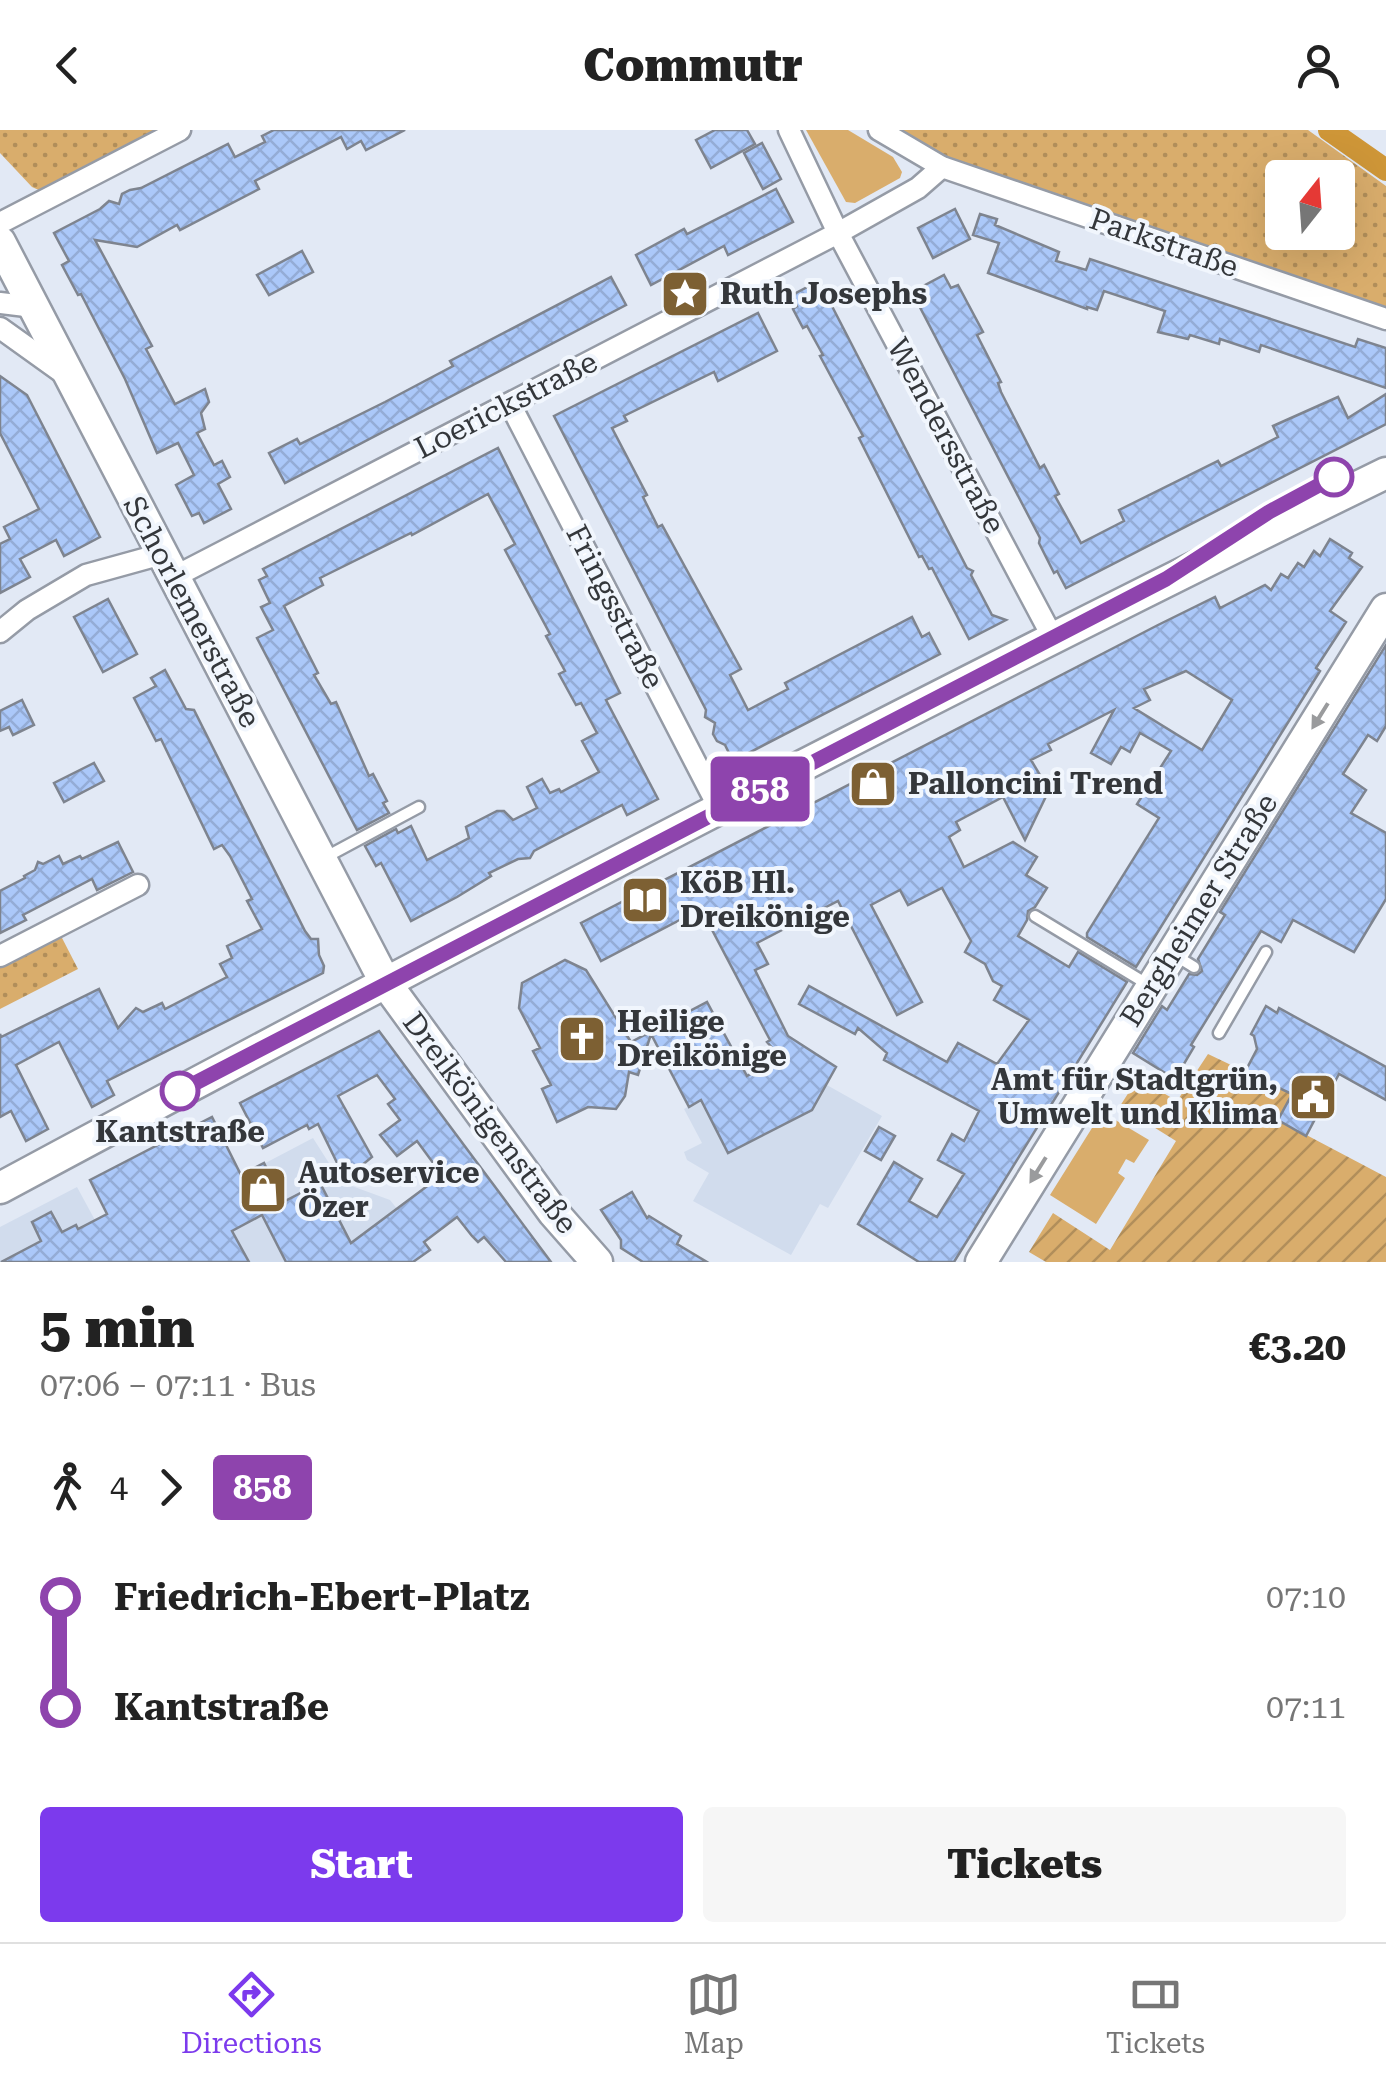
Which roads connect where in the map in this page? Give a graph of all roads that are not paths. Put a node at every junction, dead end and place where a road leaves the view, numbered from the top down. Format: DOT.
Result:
graph roads {
  1 [pos="180,130"];
  2 [pos="789,130"];
  3 [pos="879,130"];
  4 [pos="942,167"];
  5 [pos="0,224"];
  6 [pos="838,234"];
  7 [pos="0,242"];
  8 [pos="0,303"];
  9 [pos="34,307"];
  10 [pos="1386,319"];
  11 [pos="0,328"];
  12 [pos="70,379"];
  13 [pos="510,404"];
  14 [pos="1386,452"];
  15 [pos="1386,473"];
  16 [pos="1386,485"];
  17 [pos="1297,516"];
  18 [pos="168,566"];
  19 [pos="1166,579"];
  20 [pos="1386,610"];
  21 [pos="0,632"];
  22 [pos="1052,638"];
  23 [pos="419,807"];
  24 [pos="720,810"];
  25 [pos="320,860"];
  26 [pos="138,885"];
  27 [pos="1036,916"];
  28 [pos="1266,952"];
  29 [pos="0,956"];
  30 [pos="385,982"];
  31 [pos="1227,986"];
  32 [pos="1152,987"];
  33 [pos="1241,995"];
  34 [pos="1219,1033"];
  35 [pos="1,1184"];
  36 [pos="596,1262"];
  37 [pos="981,1262"];
  1 -- 5 [label="street"];
  2 -- 6 [label="street, Wendersstraße"];
  3 -- 4 [label="street, Parkstraße"];
  4 -- 6 [label="street, Loerickstraße"];
  4 -- 10 [label="street, Parkstraße"];
  6 -- 13 [label="street, Loerickstraße"];
  6 -- 22 [label="street, Wendersstraße"];
  7 -- 9 [label="main road, Schorlemerstraße"];
  8 -- 9 [label="street"];
  9 -- 12 [label="main road, Schorlemerstraße"];
  11 -- 12 [label="street"];
  12 -- 18 [label="main road, Schorlemerstraße"];
  13 -- 18 [label="street, Loerickstraße"];
  13 -- 24 [label="street, Fringsstraße"];
  14 -- 19 [label="main road"];
  15 -- 17 [label="main road"];
  16 -- 17 [label="main road"];
  17 -- 19 [label="main road"];
  18 -- 21 [label="street, Loerickstraße"];
  18 -- 25 [label="main road, Schorlemerstraße"];
  19 -- 22 [label="main road"];
  20 -- 32 [label="main road, Bergheimer Straße, one-way"];
  22 -- 24 [label="main road"];
  23 -- 25 [label="lane"];
  24 -- 30 [label="main road"];
  25 -- 30 [label="main road, Schorlemerstraße"];
  26 -- 29 [label="street"];
  27 -- 32 [label="lane"];
  28 -- 33 [label="lane"];
  30 -- 35 [label="main road"];
  30 -- 36 [label="main road, Dreikönigenstraße"];
  31 -- 33 [label="lane"];
  32 -- 37 [label="main road, Bergheimer Straße, one-way"];
  33 -- 34 [label="lane"];
}
